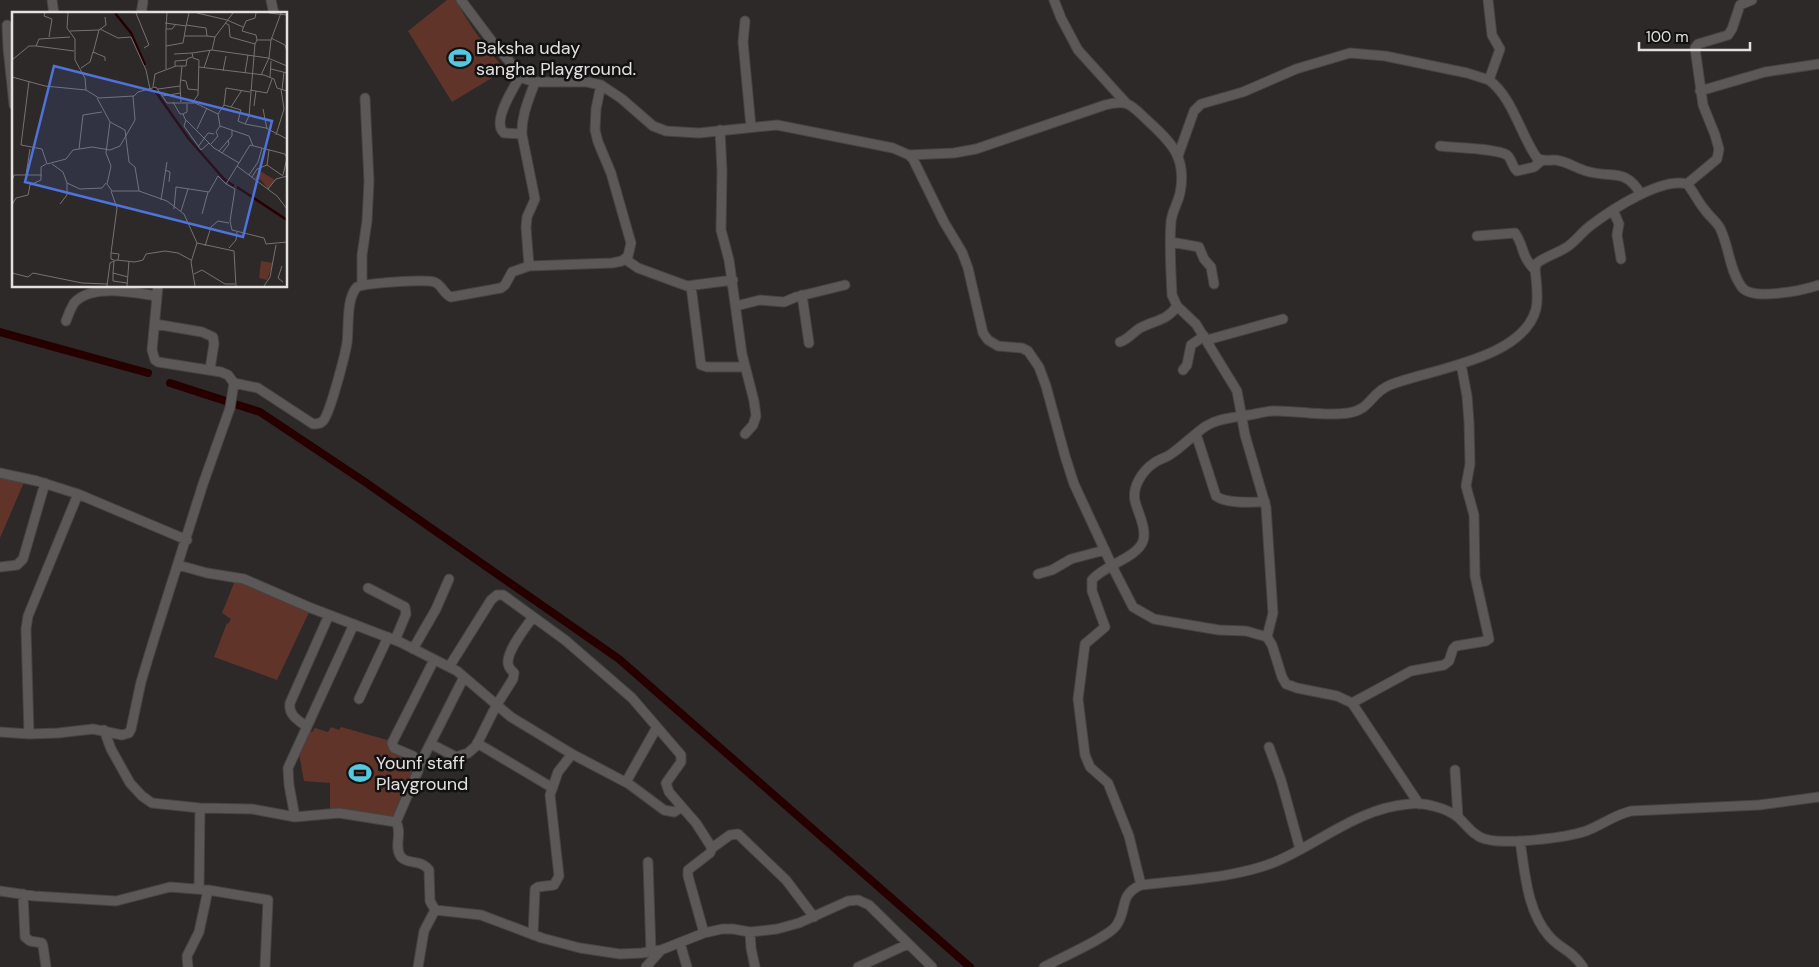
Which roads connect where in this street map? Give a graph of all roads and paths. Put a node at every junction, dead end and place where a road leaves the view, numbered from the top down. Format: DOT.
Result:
graph roads {
  1 [pos="460,0"];
  2 [pos="1054,0"];
  3 [pos="1488,0"];
  4 [pos="1752,0"];
  5 [pos="143,2"];
  6 [pos="141,12"];
  7 [pos="745,21"];
  8 [pos="7,24"];
  9 [pos="1819,64"];
  10 [pos="521,75"];
  11 [pos="1489,80"];
  12 [pos="536,82"];
  13 [pos="600,85"];
  14 [pos="12,86"];
  15 [pos="1700,92"];
  16 [pos="365,98"];
  17 [pos="1126,103"];
  18 [pos="751,127"];
  19 [pos="720,130"];
  20 [pos="522,134"];
  21 [pos="1440,146"];
  22 [pos="909,154"];
  23 [pos="1178,156"];
  24 [pos="1541,160"];
  25 [pos="1688,184"];
  26 [pos="1641,194"];
  27 [pos="1613,210"];
  28 [pos="1477,236"];
  29 [pos="1171,242"];
  30 [pos="625,259"];
  31 [pos="1621,259"];
  32 [pos="529,266"];
  33 [pos="1535,270"];
  34 [pos="733,280"];
  35 [pos="1214,284"];
  36 [pos="362,285"];
  37 [pos="845,285"];
  38 [pos="1819,285"];
  39 [pos="691,286"];
  40 [pos="157,291"];
  41 [pos="802,295"];
  42 [pos="736,306"];
  43 [pos="1178,306"];
  44 [pos="1283,319"];
  45 [pos="66,321"];
  46 [pos="155,324"];
  47 [pos="1205,338"];
  48 [pos="1120,342"];
  49 [pos="809,343"];
  50 [pos="1461,364"];
  51 [pos="744,367"];
  52 [pos="210,369"];
  53 [pos="1183,370"];
  54 [pos="234,386"];
  55 [pos="1242,416"];
  56 [pos="745,434"];
  57 [pos="1196,434"];
  58 [pos="0,473"];
  59 [pos="45,483"];
  60 [pos="78,494"];
  61 [pos="1265,502"];
  62 [pos="186,540"];
  63 [pos="1105,550"];
  64 [pos="1111,564"];
  65 [pos="178,566"];
  66 [pos="0,567"];
  67 [pos="1038,574"];
  68 [pos="449,580"];
  69 [pos="368,588"];
  70 [pos="329,615"];
  71 [pos="533,616"];
  72 [pos="354,624"];
  73 [pos="1266,637"];
  74 [pos="391,638"];
  75 [pos="413,649"];
  76 [pos="434,660"];
  77 [pos="449,666"];
  78 [pos="464,677"];
  79 [pos="360,699"];
  80 [pos="1352,703"];
  81 [pos="496,706"];
  82 [pos="307,727"];
  83 [pos="658,728"];
  84 [pos="104,730"];
  85 [pos="0,732"];
  86 [pos="29,734"];
  87 [pos="477,743"];
  88 [pos="431,744"];
  89 [pos="1269,747"];
  90 [pos="572,754"];
  91 [pos="419,766"];
  92 [pos="1455,770"];
  93 [pos="626,782"];
  94 [pos="551,787"];
  95 [pos="1819,797"];
  96 [pos="1419,804"];
  97 [pos="682,807"];
  98 [pos="200,808"];
  99 [pos="295,817"];
  100 [pos="1458,817"];
  101 [pos="396,822"];
  102 [pos="1520,841"];
  103 [pos="712,848"];
  104 [pos="1300,849"];
  105 [pos="648,862"];
  106 [pos="1141,885"];
  107 [pos="204,889"];
  108 [pos="0,891"];
  109 [pos="23,894"];
  110 [pos="435,910"];
  111 [pos="814,917"];
  112 [pos="750,932"];
  113 [pos="704,934"];
  114 [pos="533,935"];
  115 [pos="680,943"];
  116 [pos="908,944"];
  117 [pos="661,950"];
  118 [pos="651,952"];
  119 [pos="46,967"];
  120 [pos="188,967"];
  121 [pos="265,967"];
  122 [pos="418,967"];
  123 [pos="646,967"];
  124 [pos="688,967"];
  125 [pos="755,967"];
  126 [pos="858,967"];
  127 [pos="932,967"];
  128 [pos="1044,967"];
  129 [pos="1582,967"];
  1 -- 10 [label="street"];
  2 -- 17 [label="street"];
  3 -- 11 [label="street"];
  4 -- 15 [label="street"];
  5 -- 6 [label="street"];
  7 -- 18 [label="street"];
  8 -- 14 [label="street"];
  9 -- 15 [label="street"];
  10 -- 12 [label="street"];
  10 -- 20 [label="street"];
  11 -- 23 [label="street"];
  11 -- 24 [label="street"];
  12 -- 13 [label="street"];
  12 -- 20 [label="street"];
  13 -- 19 [label="street"];
  13 -- 30 [label="street"];
  15 -- 25 [label="street"];
  16 -- 36 [label="street"];
  17 -- 22 [label="street"];
  17 -- 23 [label="street"];
  18 -- 19 [label="street"];
  18 -- 22 [label="street"];
  19 -- 34 [label="street"];
  20 -- 32 [label="street"];
  21 -- 24 [label="street"];
  22 -- 63 [label="street"];
  23 -- 29 [label="street"];
  24 -- 26 [label="street"];
  25 -- 26 [label="street"];
  25 -- 38 [label="street"];
  26 -- 27 [label="street"];
  27 -- 31 [label="street"];
  27 -- 33 [label="street"];
  28 -- 33 [label="street"];
  29 -- 35 [label="street"];
  29 -- 43 [label="street"];
  30 -- 32 [label="street"];
  30 -- 39 [label="street"];
  32 -- 36 [label="street"];
  33 -- 50 [label="street"];
  34 -- 39 [label="street"];
  34 -- 42 [label="street"];
  36 -- 54 [label="street"];
  37 -- 41 [label="street"];
  39 -- 51 [label="street"];
  40 -- 45 [label="street"];
  40 -- 46 [label="street"];
  41 -- 42 [label="street"];
  41 -- 49 [label="street"];
  42 -- 51 [label="street"];
  43 -- 47 [label="street"];
  43 -- 48 [label="street"];
  44 -- 47 [label="street"];
  46 -- 52 [label="street"];
  46 -- 52 [label="street"];
  47 -- 53 [label="street"];
  47 -- 55 [label="street"];
  50 -- 55 [label="street"];
  50 -- 80 [label="street"];
  51 -- 56 [label="street"];
  52 -- 54 [label="street"];
  54 -- 62 [label="street"];
  55 -- 57 [label="street"];
  55 -- 61 [label="street"];
  57 -- 61 [label="street"];
  57 -- 64 [label="street"];
  58 -- 59 [label="street"];
  59 -- 60 [label="street"];
  59 -- 66 [label="street"];
  60 -- 62 [label="street"];
  60 -- 86 [label="street"];
  61 -- 73 [label="street"];
  62 -- 65 [label="street"];
  63 -- 64 [label="street"];
  63 -- 67 [label="street"];
  64 -- 73 [label="street"];
  64 -- 106 [label="street"];
  65 -- 70 [label="street"];
  65 -- 84 [label="street"];
  68 -- 75 [label="street"];
  69 -- 74 [label="street"];
  70 -- 72 [label="street"];
  70 -- 82 [label="street"];
  71 -- 77 [label="street"];
  71 -- 81 [label="street"];
  71 -- 83 [label="street"];
  72 -- 74 [label="street"];
  72 -- 82 [label="street"];
  73 -- 80 [label="street"];
  74 -- 75 [label="street"];
  74 -- 79 [label="street"];
  75 -- 76 [label="street"];
  76 -- 77 [label="street"];
  76 -- 91 [label="street"];
  77 -- 78 [label="street"];
  78 -- 81 [label="street"];
  78 -- 88 [label="street"];
  80 -- 96 [label="street"];
  81 -- 87 [label="street"];
  81 -- 90 [label="street"];
  82 -- 99 [label="street"];
  83 -- 93 [label="street"];
  83 -- 97 [label="street"];
  84 -- 86 [label="street"];
  84 -- 98 [label="street"];
  85 -- 86 [label="street"];
  87 -- 88 [label="street"];
  87 -- 94 [label="street"];
  88 -- 91 [label="street"];
  89 -- 104 [label="street"];
  90 -- 93 [label="street"];
  90 -- 94 [label="street"];
  91 -- 101 [label="street"];
  92 -- 100 [label="street"];
  93 -- 97 [label="street"];
  94 -- 114 [label="street"];
  95 -- 102 [label="street"];
  96 -- 100 [label="street"];
  96 -- 104 [label="street"];
  97 -- 103 [label="street"];
  98 -- 99 [label="street"];
  98 -- 107 [label="street"];
  99 -- 101 [label="street"];
  100 -- 102 [label="street"];
  101 -- 110 [label="street"];
  102 -- 129 [label="street"];
  103 -- 111 [label="street"];
  103 -- 113 [label="street"];
  104 -- 106 [label="street"];
  105 -- 118 [label="street"];
  106 -- 128 [label="street"];
  107 -- 109 [label="street"];
  107 -- 120 [label="street"];
  107 -- 121 [label="street"];
  108 -- 109 [label="street"];
  109 -- 119 [label="street"];
  110 -- 114 [label="street"];
  110 -- 122 [label="street"];
  111 -- 112 [label="street"];
  111 -- 116 [label="street"];
  112 -- 113 [label="street"];
  112 -- 125 [label="street"];
  113 -- 115 [label="street"];
  114 -- 118 [label="street"];
  115 -- 117 [label="street"];
  115 -- 124 [label="street"];
  116 -- 126 [label="street"];
  116 -- 127 [label="street"];
  117 -- 118 [label="street"];
  117 -- 123 [label="street"];
}
